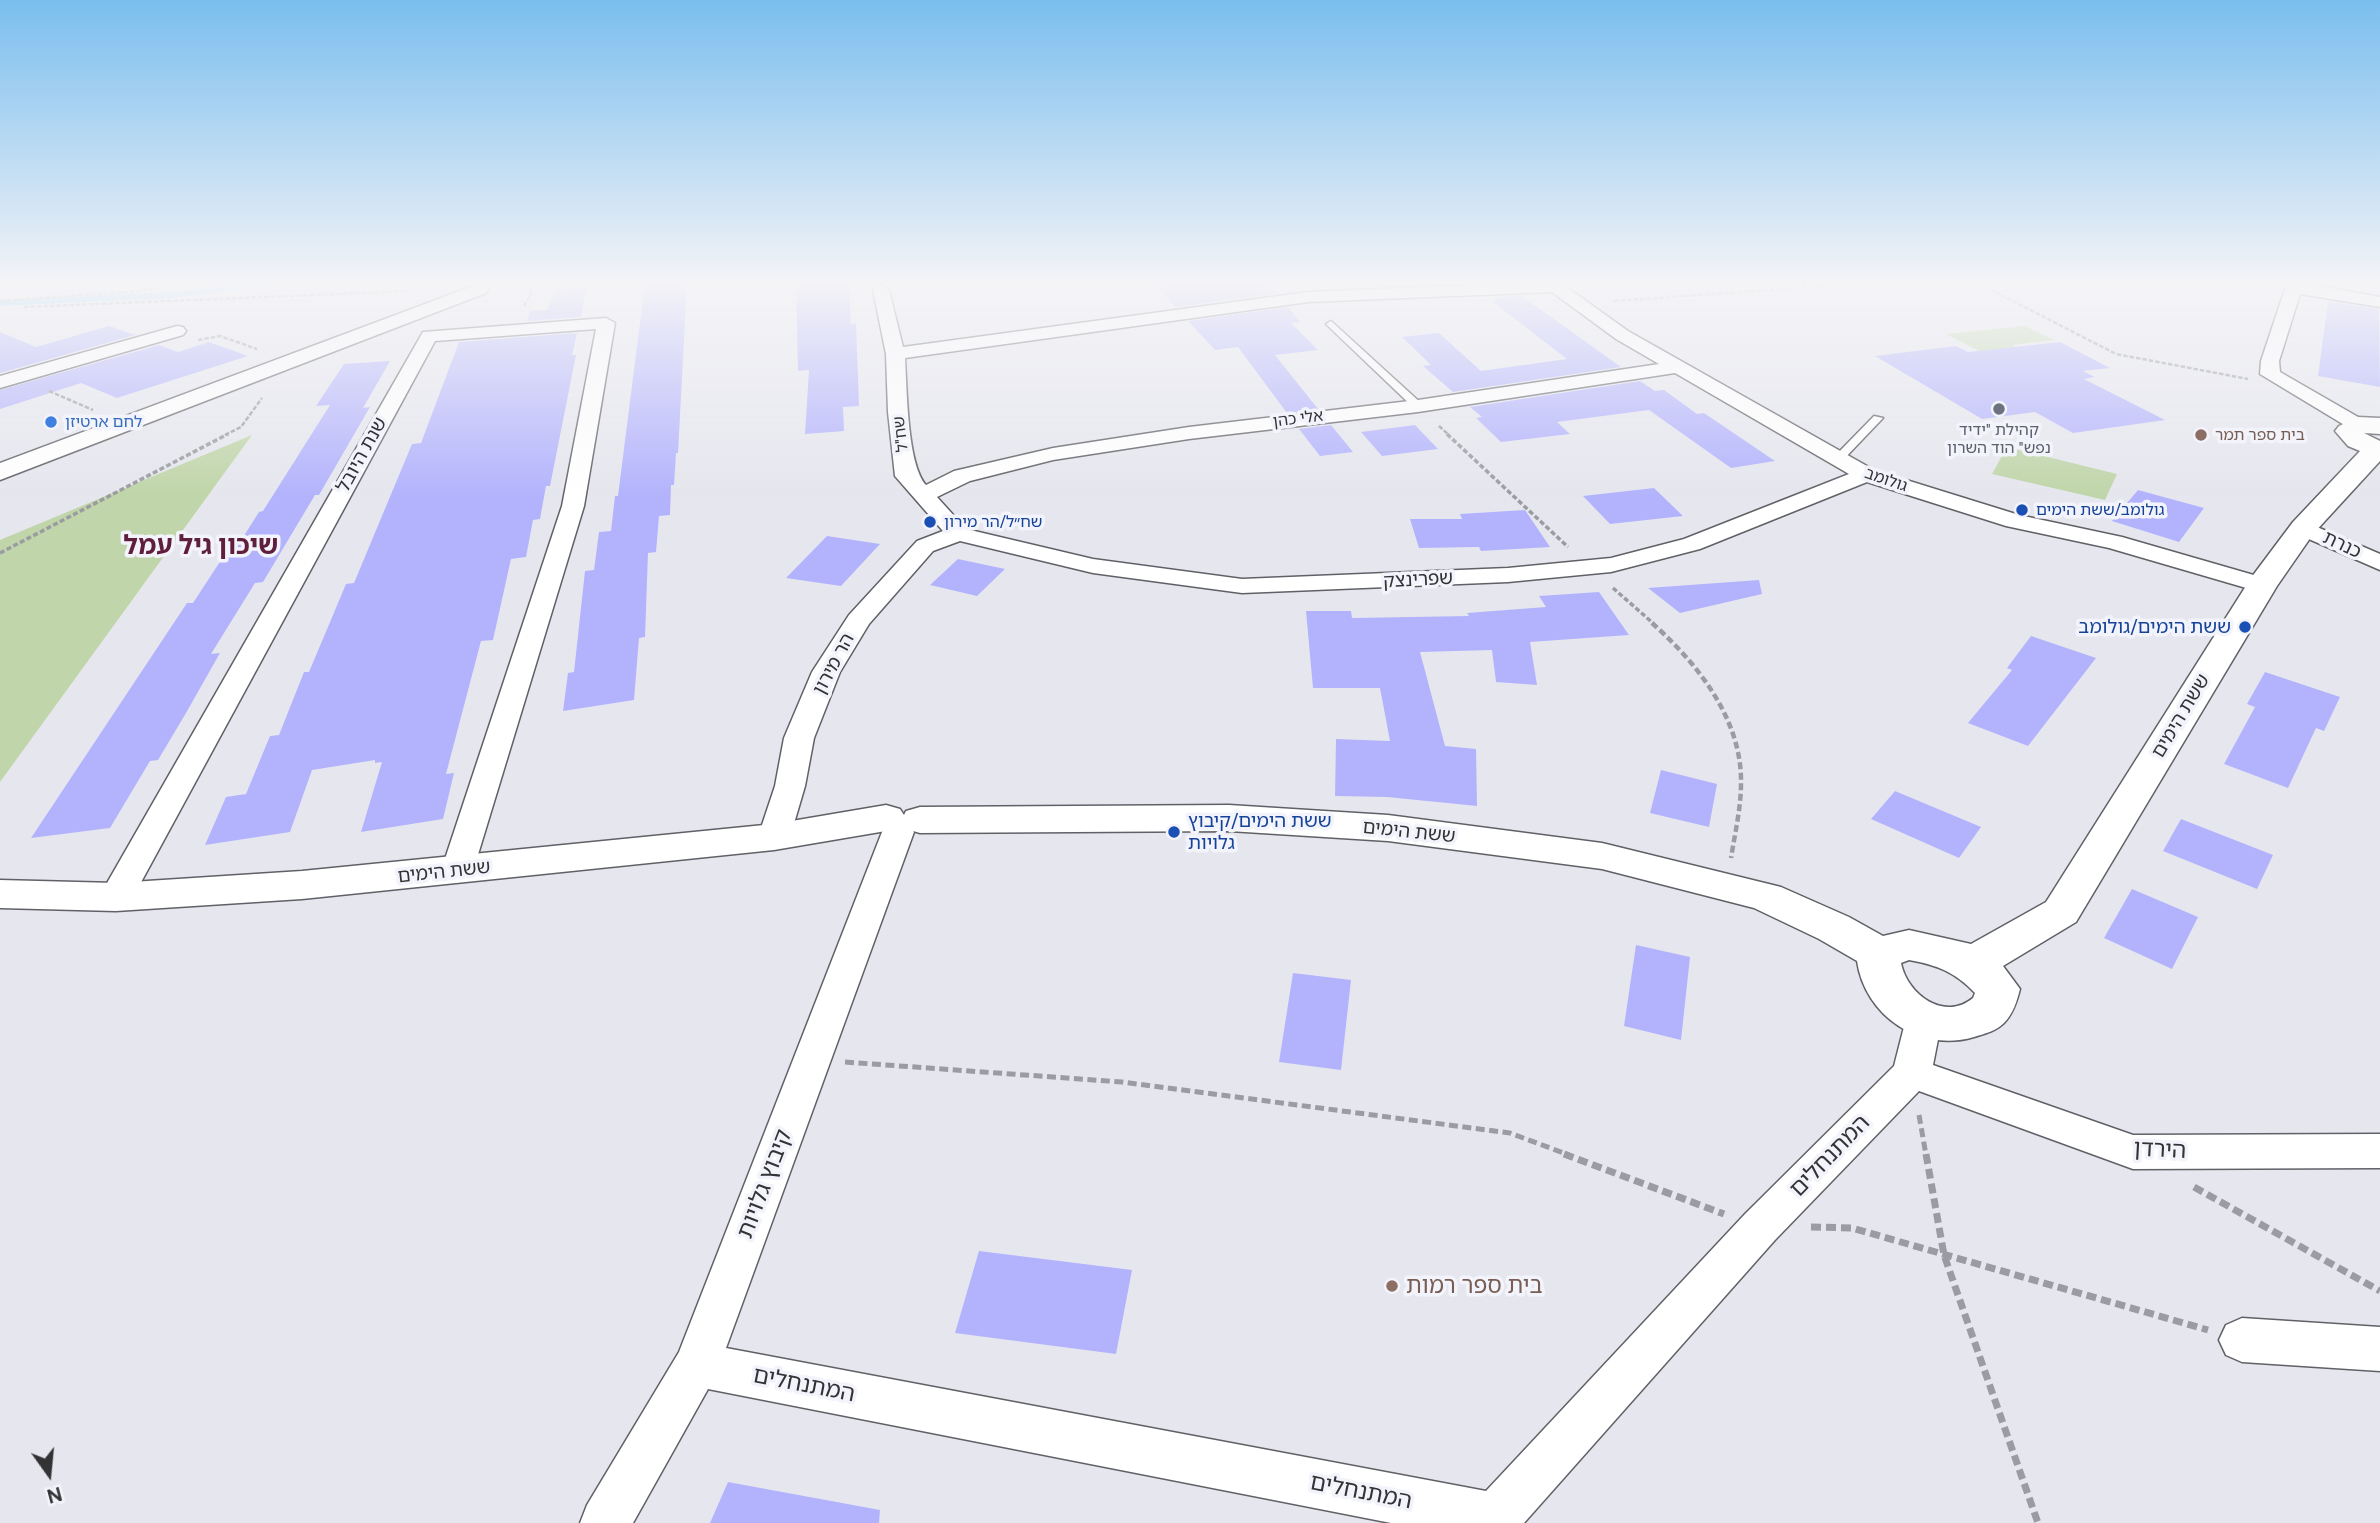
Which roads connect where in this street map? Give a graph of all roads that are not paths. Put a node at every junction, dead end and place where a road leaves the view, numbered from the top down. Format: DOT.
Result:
graph roads {
  1 [pos="97,354"];
  2 [pos="272,354"];
  3 [pos="310,354"];
  4 [pos="419,354"];
  5 [pos="600,354"];
  6 [pos="895,354"];
  7 [pos="1363,354"];
  8 [pos="1655,354"];
  9 [pos="2272,354"];
  10 [pos="1678,367"];
  11 [pos="8,380"];
  12 [pos="1418,406"];
  13 [pos="1878,418"];
  14 [pos="2374,437"];
  15 [pos="0,458"];
  16 [pos="1838,459"];
  17 [pos="0,472"];
  18 [pos="1866,475"];
  19 [pos="923,495"];
  20 [pos="2303,528"];
  21 [pos="958,534"];
  22 [pos="2380,563"];
  23 [pos="2262,584"];
  24 [pos="901,823"];
  25 [pos="774,837"];
  26 [pos="457,871"];
  27 [pos="0,894"];
  28 [pos="116,897"];
  29 [pos="1878,953"];
  30 [pos="1973,963"];
  31 [pos="1924,1019"];
  32 [pos="1912,1073"];
  33 [pos="2380,1151"];
  34 [pos="2242,1340"];
  35 [pos="2380,1349"];
  36 [pos="697,1365"];
  37 [pos="605,1523"];
  1 -- 11 [label="street"];
  2 -- 15 [label="street"];
  3 -- 17 [label="street"];
  4 -- 28 [label="street, שנת היובל"];
  5 -- 26 [label="street, שנת היובל"];
  6 -- 19 [label="street, שח\"ל"];
  7 -- 12 [label="lane"];
  8 -- 10 [label="street, גולומב"];
  9 -- 14 [label="street"];
  10 -- 12 [label="street, אלי כהן"];
  10 -- 16 [label="street, גולומב"];
  12 -- 19 [label="street, אלי כהן"];
  13 -- 16 [label="lane"];
  14 -- 20 [label="street, ששת הימים"];
  16 -- 18 [label="street, גולומב"];
  18 -- 21 [label="street, שפרינצק"];
  18 -- 23 [label="street, גולומב"];
  19 -- 21 [label="street, שח\"ל"];
  20 -- 22 [label="street, כנרת"];
  20 -- 23 [label="street, ששת הימים"];
  21 -- 25 [label="street, הר מירון"];
  23 -- 30 [label="street, ששת הימים"];
  24 -- 25 [label="street, ששת הימים"];
  24 -- 29 [label="street, ששת הימים"];
  24 -- 36 [label="street, קיבוץ גלויות"];
  25 -- 26 [label="street, ששת הימים"];
  26 -- 28 [label="street, ששת הימים"];
  27 -- 28 [label="street, ששת הימים"];
  29 -- 30 [label="street"];
  29 -- 31 [label="street"];
  30 -- 31 [label="street"];
  31 -- 32 [label="street"];
  32 -- 33 [label="street, הירדן"];
  32 -- 36 [label="street, המתנחלים"];
  34 -- 35 [label="street"];
  36 -- 37 [label="street, קיבוץ גלויות"];
}
